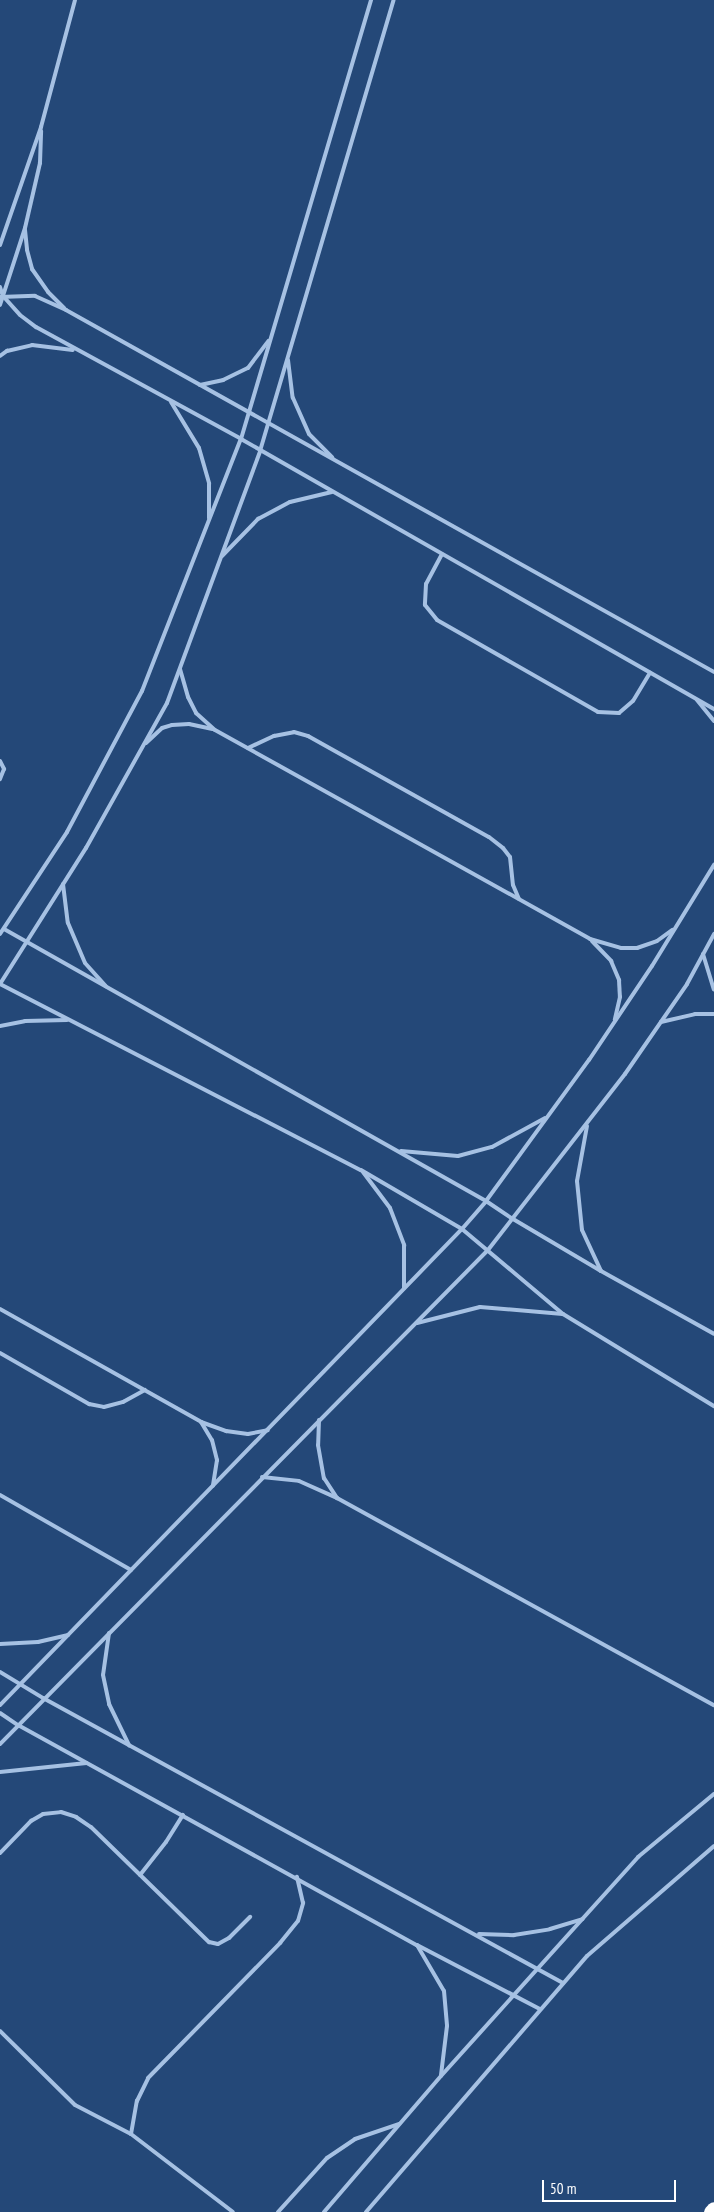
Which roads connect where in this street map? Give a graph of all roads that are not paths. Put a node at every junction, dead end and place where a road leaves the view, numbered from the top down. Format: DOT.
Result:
graph roads {
  1 [pos="75,0"];
  2 [pos="371,0"];
  3 [pos="394,0"];
  4 [pos="41,126"];
  5 [pos="25,228"];
  6 [pos="0,245"];
  7 [pos="0,287"];
  8 [pos="2,297"];
  9 [pos="0,305"];
  10 [pos="66,310"];
  11 [pos="271,337"];
  12 [pos="76,350"];
  13 [pos="0,356"];
  14 [pos="288,359"];
  15 [pos="200,385"];
  16 [pos="170,400"];
  17 [pos="248,413"];
  18 [pos="269,424"];
  19 [pos="241,439"];
  20 [pos="260,451"];
  21 [pos="336,461"];
  22 [pos="332,492"];
  23 [pos="209,521"];
  24 [pos="442,554"];
  25 [pos="221,558"];
  26 [pos="180,669"];
  27 [pos="714,672"];
  28 [pos="650,673"];
  29 [pos="696,699"];
  30 [pos="714,709"];
  31 [pos="714,721"];
  32 [pos="215,730"];
  33 [pos="143,745"];
  34 [pos="248,748"];
  35 [pos="0,761"];
  36 [pos="0,779"];
  37 [pos="714,865"];
  38 [pos="63,884"];
  39 [pos="519,900"];
  40 [pos="675,928"];
  41 [pos="4,929"];
  42 [pos="0,934"];
  43 [pos="714,934"];
  44 [pos="590,939"];
  45 [pos="26,943"];
  46 [pos="703,954"];
  47 [pos="0,984"];
  48 [pos="714,989"];
  49 [pos="110,990"];
  50 [pos="714,1014"];
  51 [pos="69,1020"];
  52 [pos="614,1022"];
  53 [pos="661,1022"];
  54 [pos="0,1026"];
  55 [pos="547,1117"];
  56 [pos="587,1126"];
  57 [pos="397,1151"];
  58 [pos="361,1170"];
  59 [pos="486,1201"];
  60 [pos="513,1219"];
  61 [pos="462,1229"];
  62 [pos="488,1250"];
  63 [pos="601,1271"];
  64 [pos="404,1289"];
  65 [pos="0,1309"];
  66 [pos="564,1314"];
  67 [pos="415,1324"];
  68 [pos="714,1334"];
  69 [pos="0,1353"];
  70 [pos="145,1390"];
  71 [pos="714,1406"];
  72 [pos="319,1420"];
  73 [pos="201,1422"];
  74 [pos="268,1430"];
  75 [pos="262,1477"];
  76 [pos="213,1486"];
  77 [pos="0,1496"];
  78 [pos="337,1498"];
  79 [pos="131,1570"];
  80 [pos="109,1632"];
  81 [pos="68,1635"];
  82 [pos="0,1644"];
  83 [pos="0,1672"];
  84 [pos="21,1684"];
  85 [pos="43,1698"];
  86 [pos="0,1705"];
  87 [pos="714,1705"];
  88 [pos="0,1713"];
  89 [pos="18,1725"];
  90 [pos="0,1744"];
  91 [pos="129,1745"];
  92 [pos="87,1763"];
  93 [pos="0,1772"];
  94 [pos="714,1794"];
  95 [pos="183,1815"];
  96 [pos="714,1846"];
  97 [pos="0,1853"];
  98 [pos="140,1875"];
  99 [pos="297,1877"];
  100 [pos="250,1917"];
  101 [pos="584,1918"];
  102 [pos="477,1934"];
  103 [pos="417,1945"];
  104 [pos="537,1967"];
  105 [pos="563,1983"];
  106 [pos="513,1994"];
  107 [pos="540,2009"];
  108 [pos="0,2031"];
  109 [pos="441,2076"];
  110 [pos="402,2123"];
  111 [pos="131,2134"];
  112 [pos="714,2209"];
  113 [pos="233,2212"];
  114 [pos="278,2212"];
  115 [pos="324,2212"];
  116 [pos="366,2212"];
  117 [pos="711,2212"];
  1 -- 4 [label="lane"];
  2 -- 11 [label="lane"];
  3 -- 14 [label="lane"];
  4 -- 5 [label="lane"];
  4 -- 6 [label="lane"];
  5 -- 8 [label="lane"];
  5 -- 10 [label="lane"];
  7 -- 8 [label="lane"];
  8 -- 9 [label="lane"];
  8 -- 10 [label="lane"];
  8 -- 12 [label="lane"];
  10 -- 15 [label="lane"];
  11 -- 15 [label="lane"];
  11 -- 17 [label="lane"];
  12 -- 13 [label="lane"];
  12 -- 16 [label="lane"];
  14 -- 18 [label="lane"];
  14 -- 21 [label="lane"];
  15 -- 17 [label="lane"];
  16 -- 19 [label="lane"];
  16 -- 23 [label="lane"];
  17 -- 18 [label="lane"];
  17 -- 19 [label="lane"];
  18 -- 20 [label="lane"];
  18 -- 21 [label="lane"];
  19 -- 20 [label="lane"];
  19 -- 23 [label="lane"];
  20 -- 22 [label="lane"];
  20 -- 25 [label="lane"];
  21 -- 27 [label="lane"];
  22 -- 24 [label="lane"];
  22 -- 25 [label="lane"];
  23 -- 41 [label="lane"];
  24 -- 28 [label="lane"];
  24 -- 28 [label="lane"];
  25 -- 26 [label="lane"];
  26 -- 32 [label="lane"];
  26 -- 33 [label="lane"];
  28 -- 29 [label="lane"];
  29 -- 30 [label="lane"];
  29 -- 31 [label="lane"];
  32 -- 33 [label="lane"];
  32 -- 34 [label="lane"];
  33 -- 38 [label="lane"];
  34 -- 39 [label="lane"];
  34 -- 39 [label="lane"];
  35 -- 36 [label="lane"];
  37 -- 40 [label="lane"];
  38 -- 45 [label="lane"];
  38 -- 49 [label="lane"];
  39 -- 44 [label="lane"];
  40 -- 44 [label="lane"];
  40 -- 52 [label="lane"];
  41 -- 42 [label="lane"];
  41 -- 45 [label="lane"];
  43 -- 46 [label="lane"];
  44 -- 52 [label="lane"];
  45 -- 47 [label="lane"];
  45 -- 49 [label="lane"];
  46 -- 48 [label="lane"];
  46 -- 53 [label="lane"];
  47 -- 51 [label="lane"];
  49 -- 57 [label="lane"];
  50 -- 53 [label="lane"];
  51 -- 54 [label="lane"];
  51 -- 58 [label="lane"];
  52 -- 55 [label="lane"];
  53 -- 56 [label="lane"];
  55 -- 57 [label="lane"];
  55 -- 59 [label="lane"];
  56 -- 60 [label="lane"];
  56 -- 63 [label="lane"];
  57 -- 59 [label="lane"];
  58 -- 61 [label="lane"];
  58 -- 64 [label="lane"];
  59 -- 60 [label="lane"];
  59 -- 61 [label="lane"];
  60 -- 62 [label="lane"];
  60 -- 63 [label="lane"];
  61 -- 62 [label="lane"];
  61 -- 64 [label="lane"];
  62 -- 66 [label="lane"];
  62 -- 67 [label="lane"];
  63 -- 68 [label="lane"];
  64 -- 74 [label="lane"];
  65 -- 70 [label="lane"];
  66 -- 67 [label="lane"];
  66 -- 71 [label="lane"];
  67 -- 72 [label="lane"];
  69 -- 70 [label="lane"];
  70 -- 73 [label="lane"];
  72 -- 75 [label="lane"];
  72 -- 78 [label="lane"];
  73 -- 74 [label="lane"];
  73 -- 76 [label="lane"];
  74 -- 76 [label="lane"];
  75 -- 78 [label="lane"];
  75 -- 80 [label="lane"];
  76 -- 79 [label="lane"];
  77 -- 79 [label="lane"];
  78 -- 87 [label="lane"];
  79 -- 81 [label="lane"];
  80 -- 85 [label="lane"];
  80 -- 91 [label="lane"];
  81 -- 82 [label="lane"];
  81 -- 84 [label="lane"];
  83 -- 84 [label="lane"];
  84 -- 85 [label="lane"];
  84 -- 86 [label="lane"];
  85 -- 89 [label="lane"];
  85 -- 91 [label="lane"];
  88 -- 89 [label="lane"];
  89 -- 90 [label="lane"];
  89 -- 92 [label="lane"];
  91 -- 102 [label="lane"];
  92 -- 93 [label="lane"];
  92 -- 95 [label="lane"];
  94 -- 101 [label="lane"];
  95 -- 98 [label="lane"];
  95 -- 99 [label="lane"];
  96 -- 105 [label="lane"];
  97 -- 98 [label="lane"];
  98 -- 100 [label="lane"];
  99 -- 103 [label="lane"];
  99 -- 111 [label="lane"];
  101 -- 102 [label="lane"];
  101 -- 104 [label="lane"];
  102 -- 104 [label="lane"];
  103 -- 106 [label="lane"];
  103 -- 109 [label="lane"];
  104 -- 105 [label="lane"];
  104 -- 106 [label="lane"];
  105 -- 107 [label="lane"];
  106 -- 107 [label="lane"];
  106 -- 109 [label="lane"];
  107 -- 116 [label="lane"];
  108 -- 111 [label="lane"];
  109 -- 110 [label="lane"];
  110 -- 114 [label="lane"];
  110 -- 115 [label="lane"];
  111 -- 113 [label="lane"];
  112 -- 117 [label="highway"];
}
